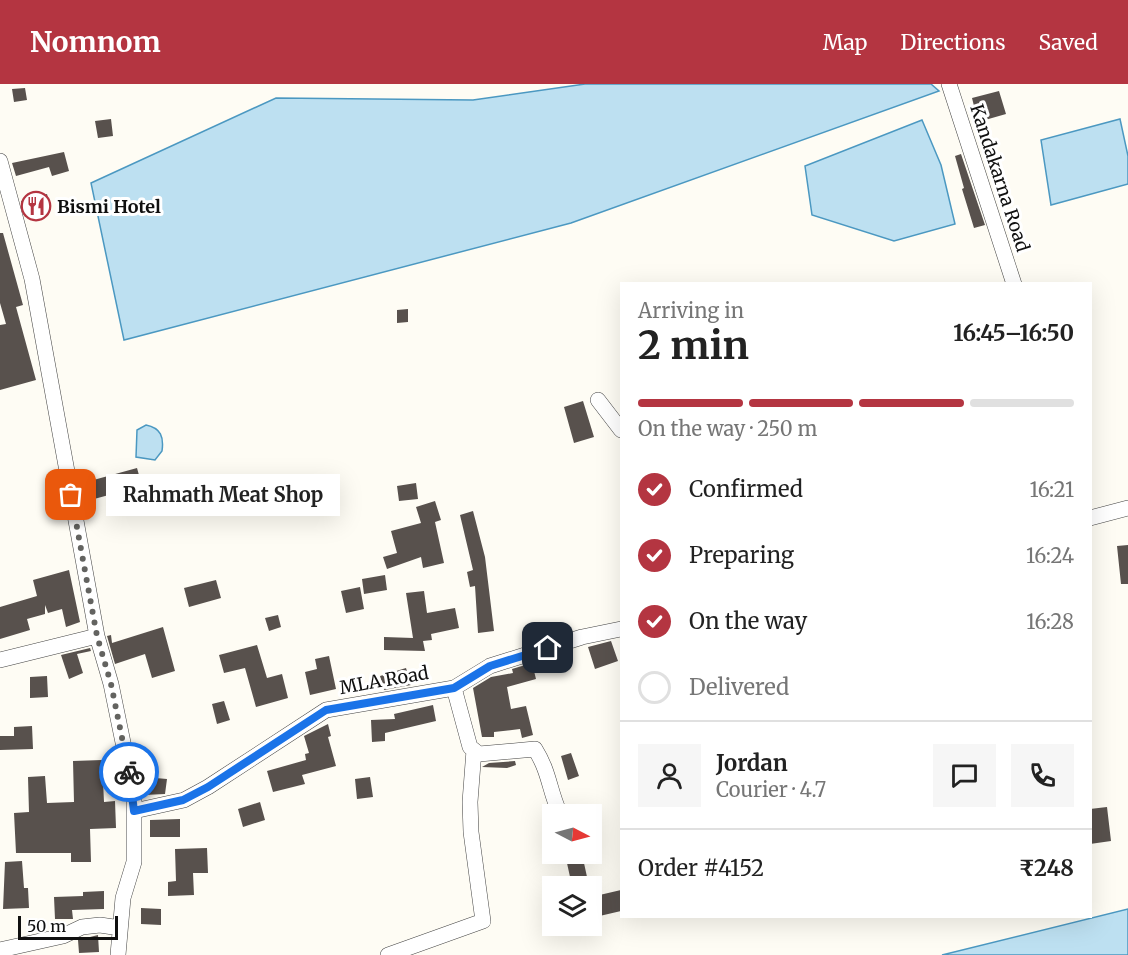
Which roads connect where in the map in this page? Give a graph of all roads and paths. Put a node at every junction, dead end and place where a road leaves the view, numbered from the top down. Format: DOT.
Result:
graph roads {
  1 [pos="949,84"];
  2 [pos="0,161"];
  3 [pos="1013,282"];
  4 [pos="598,400"];
  5 [pos="620,429"];
  6 [pos="1128,507"];
  7 [pos="1092,517"];
  8 [pos="620,629"];
  9 [pos="97,636"];
  10 [pos="0,660"];
  11 [pos="454,688"];
  12 [pos="474,750"];
  13 [pos="555,804"];
  14 [pos="134,811"];
  15 [pos="120,928"];
  16 [pos="0,950"];
  17 [pos="118,955"];
  18 [pos="388,955"];
  1 -- 3 [label="street, Kandakarna Road"];
  2 -- 9 [label="street"];
  4 -- 5 [label="street"];
  6 -- 7 [label="street"];
  8 -- 11 [label="street, MLA Road"];
  9 -- 10 [label="street"];
  9 -- 14 [label="street"];
  11 -- 12 [label="street"];
  11 -- 14 [label="street, MLA Road"];
  12 -- 13 [label="street"];
  12 -- 18 [label="street"];
  14 -- 15 [label="street"];
  15 -- 16 [label="street"];
  15 -- 17 [label="street"];
}
